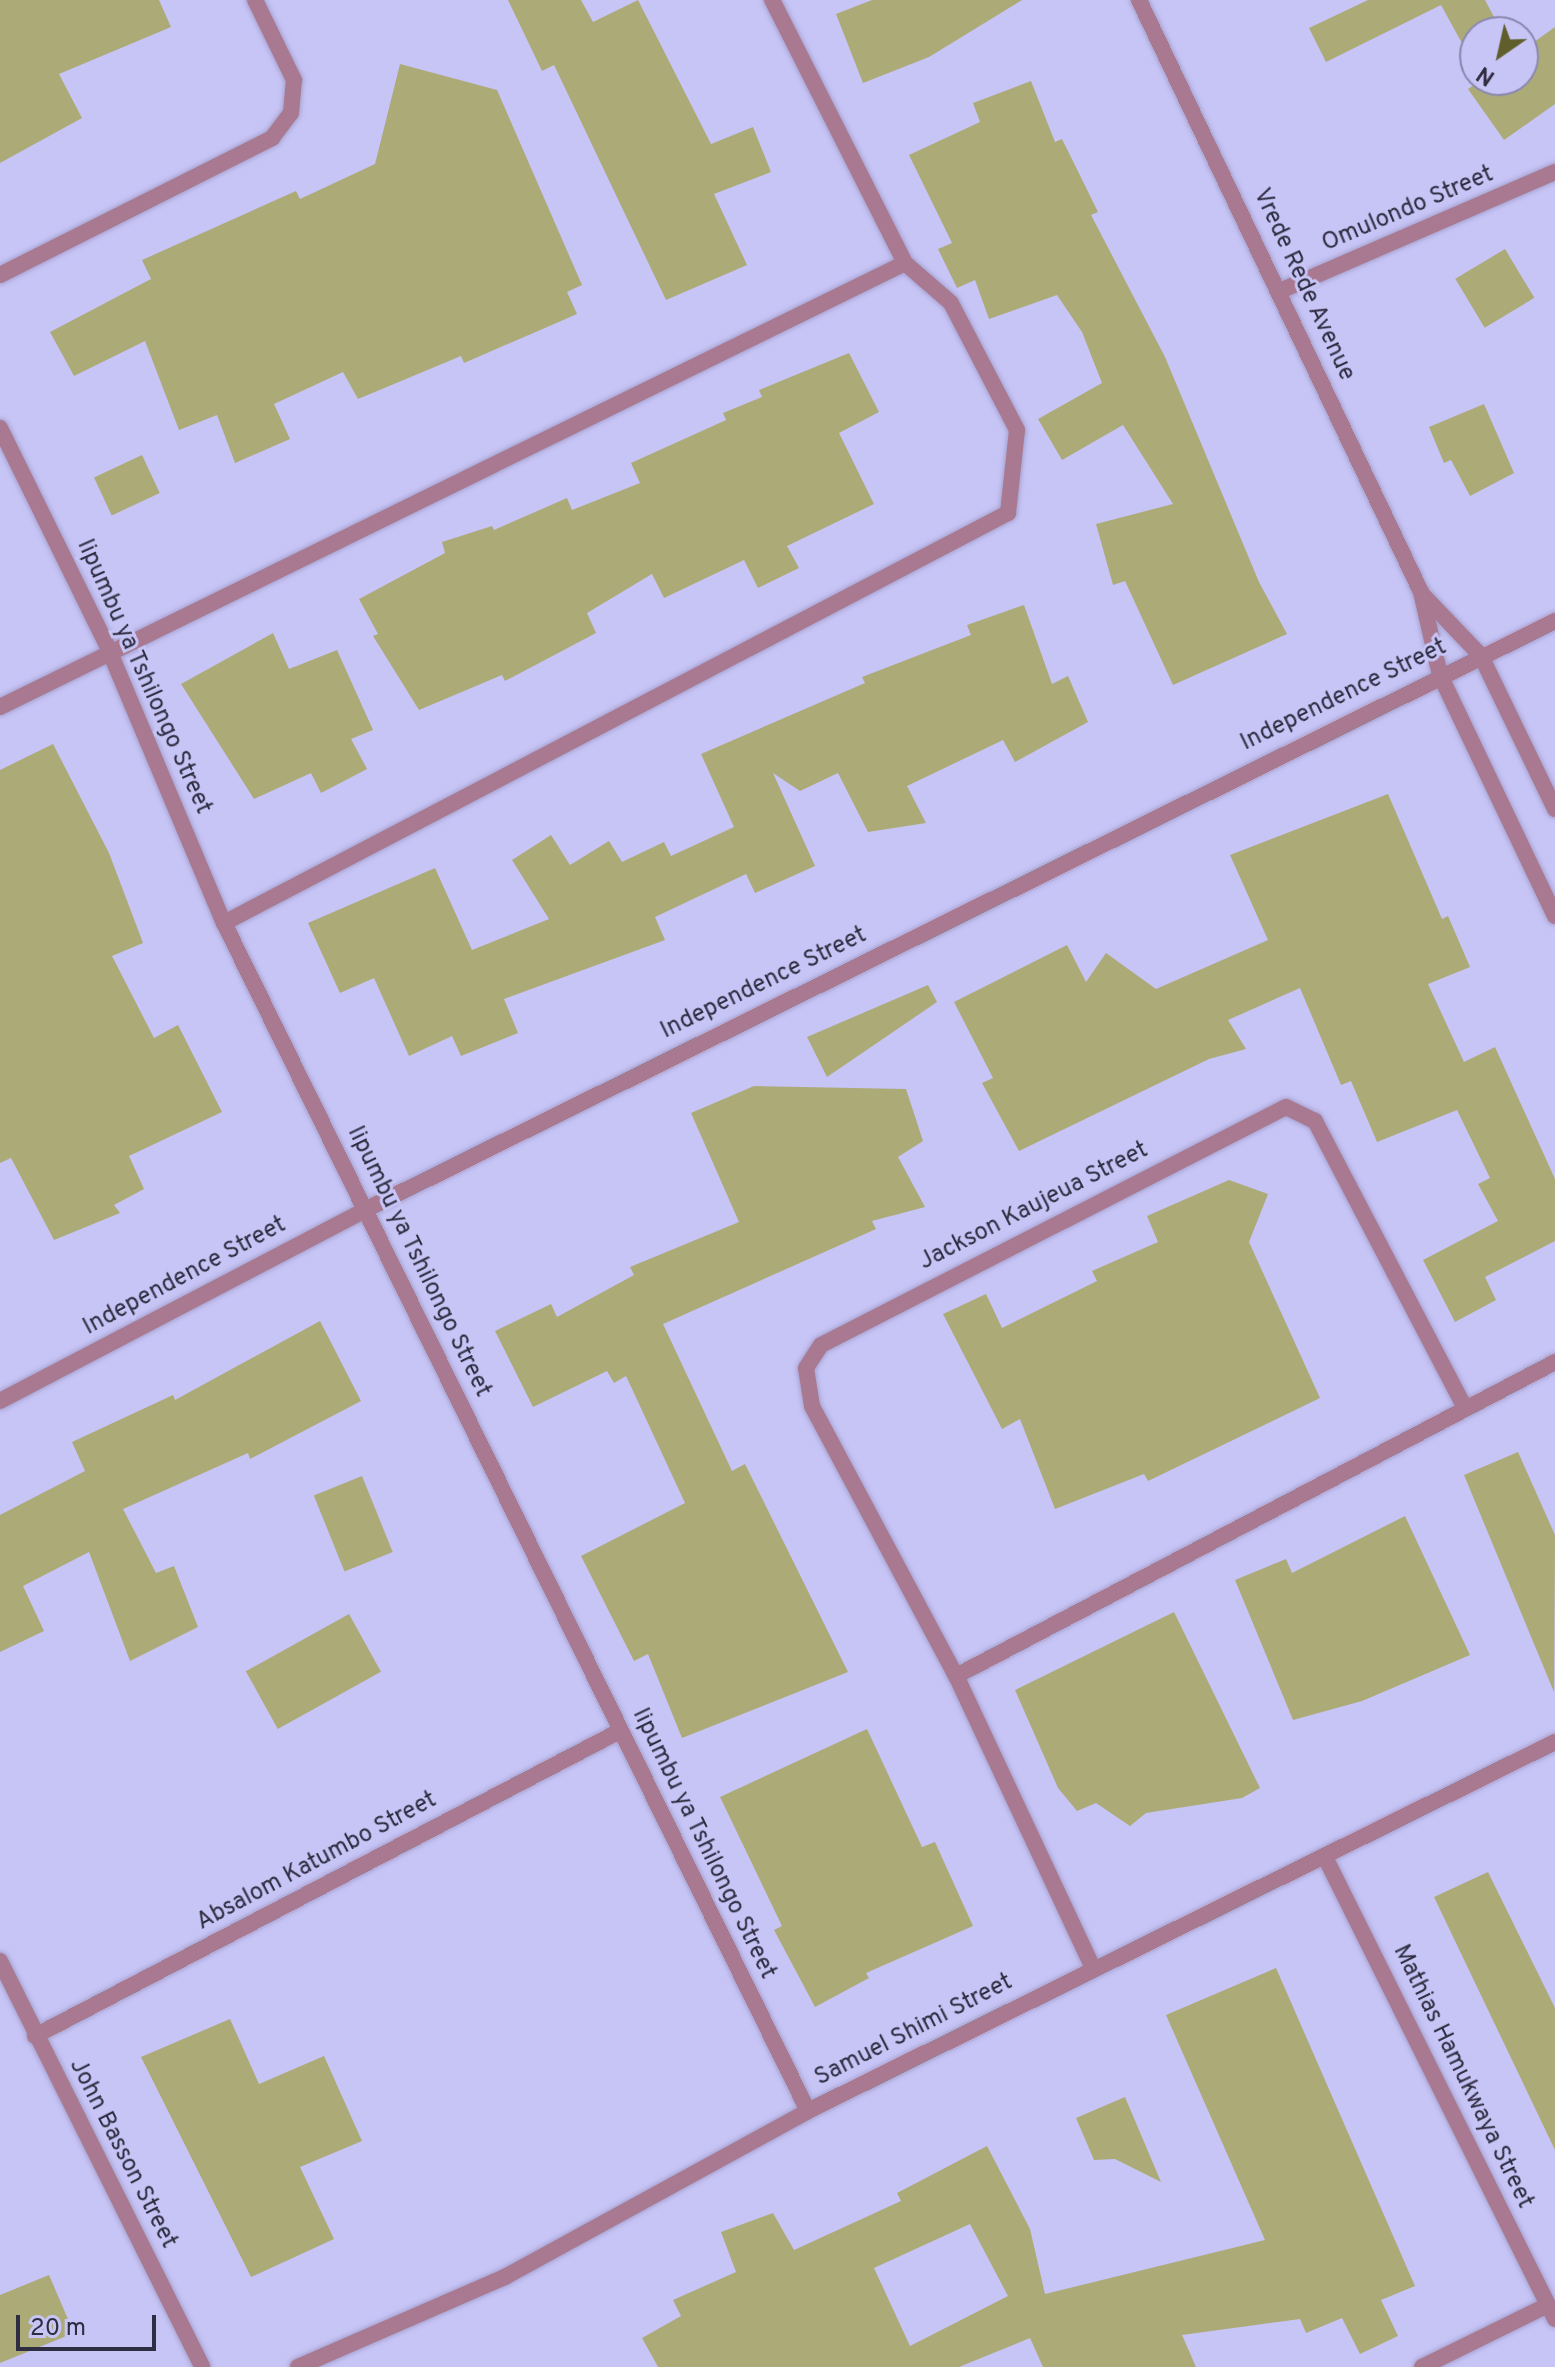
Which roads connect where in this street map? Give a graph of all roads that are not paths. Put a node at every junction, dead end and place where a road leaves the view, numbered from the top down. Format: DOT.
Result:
graph roads {
  1 [pos="255,0"];
  2 [pos="772,0"];
  3 [pos="1139,0"];
  4 [pos="1555,172"];
  5 [pos="905,263"];
  6 [pos="0,275"];
  7 [pos="1280,291"];
  8 [pos="0,428"];
  9 [pos="1421,592"];
  10 [pos="1555,621"];
  11 [pos="109,650"];
  12 [pos="1481,656"];
  13 [pos="1440,675"];
  14 [pos="0,707"];
  15 [pos="1555,809"];
  16 [pos="1555,916"];
  17 [pos="224,923"];
  18 [pos="365,1210"];
  19 [pos="1555,1362"];
  20 [pos="0,1401"];
  21 [pos="1464,1406"];
  22 [pos="956,1676"];
  23 [pos="620,1731"];
  24 [pos="1555,1742"];
  25 [pos="1325,1857"];
  26 [pos="0,1961"];
  27 [pos="1093,1968"];
  28 [pos="35,2036"];
  29 [pos="808,2111"];
  30 [pos="1552,2312"];
  31 [pos="202,2367"];
  32 [pos="298,2367"];
  33 [pos="1422,2367"];
  1 -- 6 [label="street"];
  2 -- 5 [label="street"];
  3 -- 7 [label="street, Vrede Rede Avenue"];
  4 -- 7 [label="street, Omulondo Street"];
  5 -- 11 [label="street"];
  5 -- 17 [label="street"];
  7 -- 9 [label="street, Vrede Rede Avenue"];
  8 -- 11 [label="street, Iipumbu ya Tshilongo Street"];
  9 -- 12 [label="street, Vrede Rede Avenue"];
  9 -- 13 [label="street, Vrede Rede Avenue"];
  10 -- 12 [label="street, Independence Street"];
  11 -- 14 [label="street"];
  11 -- 17 [label="street, Iipumbu ya Tshilongo Street"];
  12 -- 13 [label="street, Independence Street"];
  12 -- 15 [label="street, Vrede Rede Avenue"];
  13 -- 16 [label="street, Vrede Rede Avenue"];
  13 -- 18 [label="street, Independence Street"];
  17 -- 18 [label="street, Iipumbu ya Tshilongo Street"];
  18 -- 20 [label="street, Independence Street"];
  18 -- 23 [label="street, Iipumbu ya Tshilongo Street"];
  19 -- 21 [label="street"];
  21 -- 22 [label="street"];
  21 -- 22 [label="street, Jackson Kaujeua Street"];
  22 -- 27 [label="street, Jackson Kaujeua Street"];
  23 -- 28 [label="street, Absalom Katumbo Street"];
  23 -- 29 [label="street, Iipumbu ya Tshilongo Street"];
  24 -- 25 [label="street, Samuel Shimi Street"];
  25 -- 27 [label="street, Samuel Shimi Street"];
  25 -- 30 [label="street, Mathias Hamukwaya Street"];
  26 -- 28 [label="street, John Basson Street"];
  27 -- 29 [label="street, Samuel Shimi Street"];
  28 -- 31 [label="street, John Basson Street"];
  29 -- 32 [label="street, Samuel Shimi Street"];
  30 -- 33 [label="street"];
}
